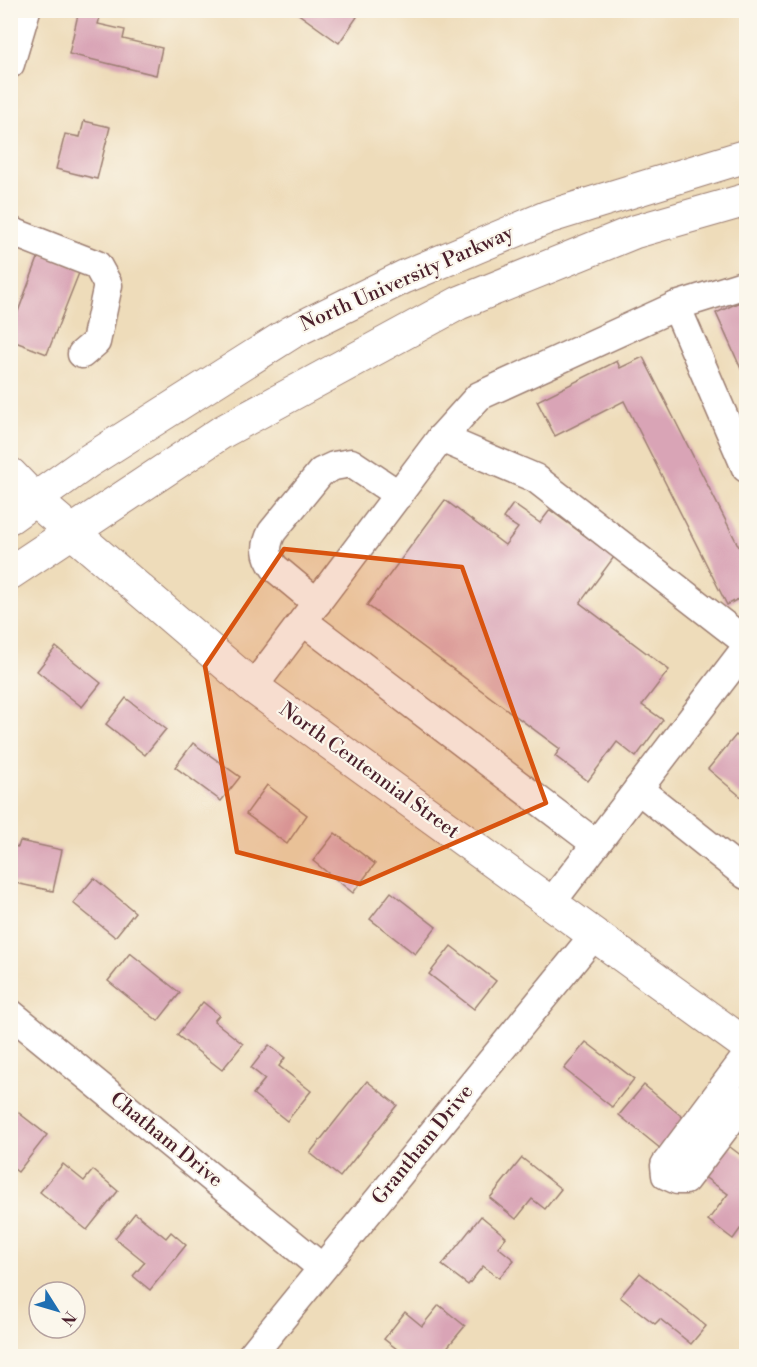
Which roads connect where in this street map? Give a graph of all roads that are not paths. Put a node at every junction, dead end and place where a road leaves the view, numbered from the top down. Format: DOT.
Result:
graph roads {
  1 [pos="26,10"];
  2 [pos="10,64"];
  3 [pos="747,156"];
  4 [pos="747,200"];
  5 [pos="10,231"];
  6 [pos="747,284"];
  7 [pos="676,306"];
  8 [pos="82,354"];
  9 [pos="441,438"];
  10 [pos="747,468"];
  11 [pos="10,474"];
  12 [pos="399,495"];
  13 [pos="23,508"];
  14 [pos="73,533"];
  15 [pos="10,573"];
  16 [pos="310,612"];
  17 [pos="747,642"];
  18 [pos="747,648"];
  19 [pos="253,687"];
  20 [pos="638,789"];
  21 [pos="596,844"];
  22 [pos="747,875"];
  23 [pos="551,903"];
  24 [pos="595,934"];
  25 [pos="10,1012"];
  26 [pos="747,1045"];
  27 [pos="747,1057"];
  28 [pos="747,1100"];
  29 [pos="322,1268"];
  30 [pos="252,1356"];
  1 -- 2 [label="street"];
  3 -- 13 [label="main road, North University Parkway"];
  4 -- 14 [label="main road"];
  5 -- 8 [label="street"];
  6 -- 7 [label="street"];
  7 -- 9 [label="street"];
  7 -- 10 [label="street"];
  9 -- 12 [label="street"];
  9 -- 17 [label="street"];
  11 -- 13 [label="main road, North Centennial Street"];
  12 -- 16 [label="street"];
  12 -- 16 [label="street"];
  13 -- 14 [label="main road, North Centennial Street"];
  14 -- 15 [label="main road"];
  14 -- 19 [label="main road, North Centennial Street"];
  16 -- 19 [label="street"];
  16 -- 21 [label="street"];
  18 -- 20 [label="street"];
  19 -- 23 [label="main road, North Centennial Street"];
  20 -- 21 [label="street"];
  20 -- 22 [label="street"];
  21 -- 23 [label="street"];
  23 -- 24 [label="main road, North Centennial Street"];
  24 -- 26 [label="main road, North Centennial Street"];
  24 -- 29 [label="street, Grantham Drive"];
  25 -- 29 [label="street, Chatham Drive"];
  27 -- 28 [label="street"];
  29 -- 30 [label="street, Grantham Drive"];
}
